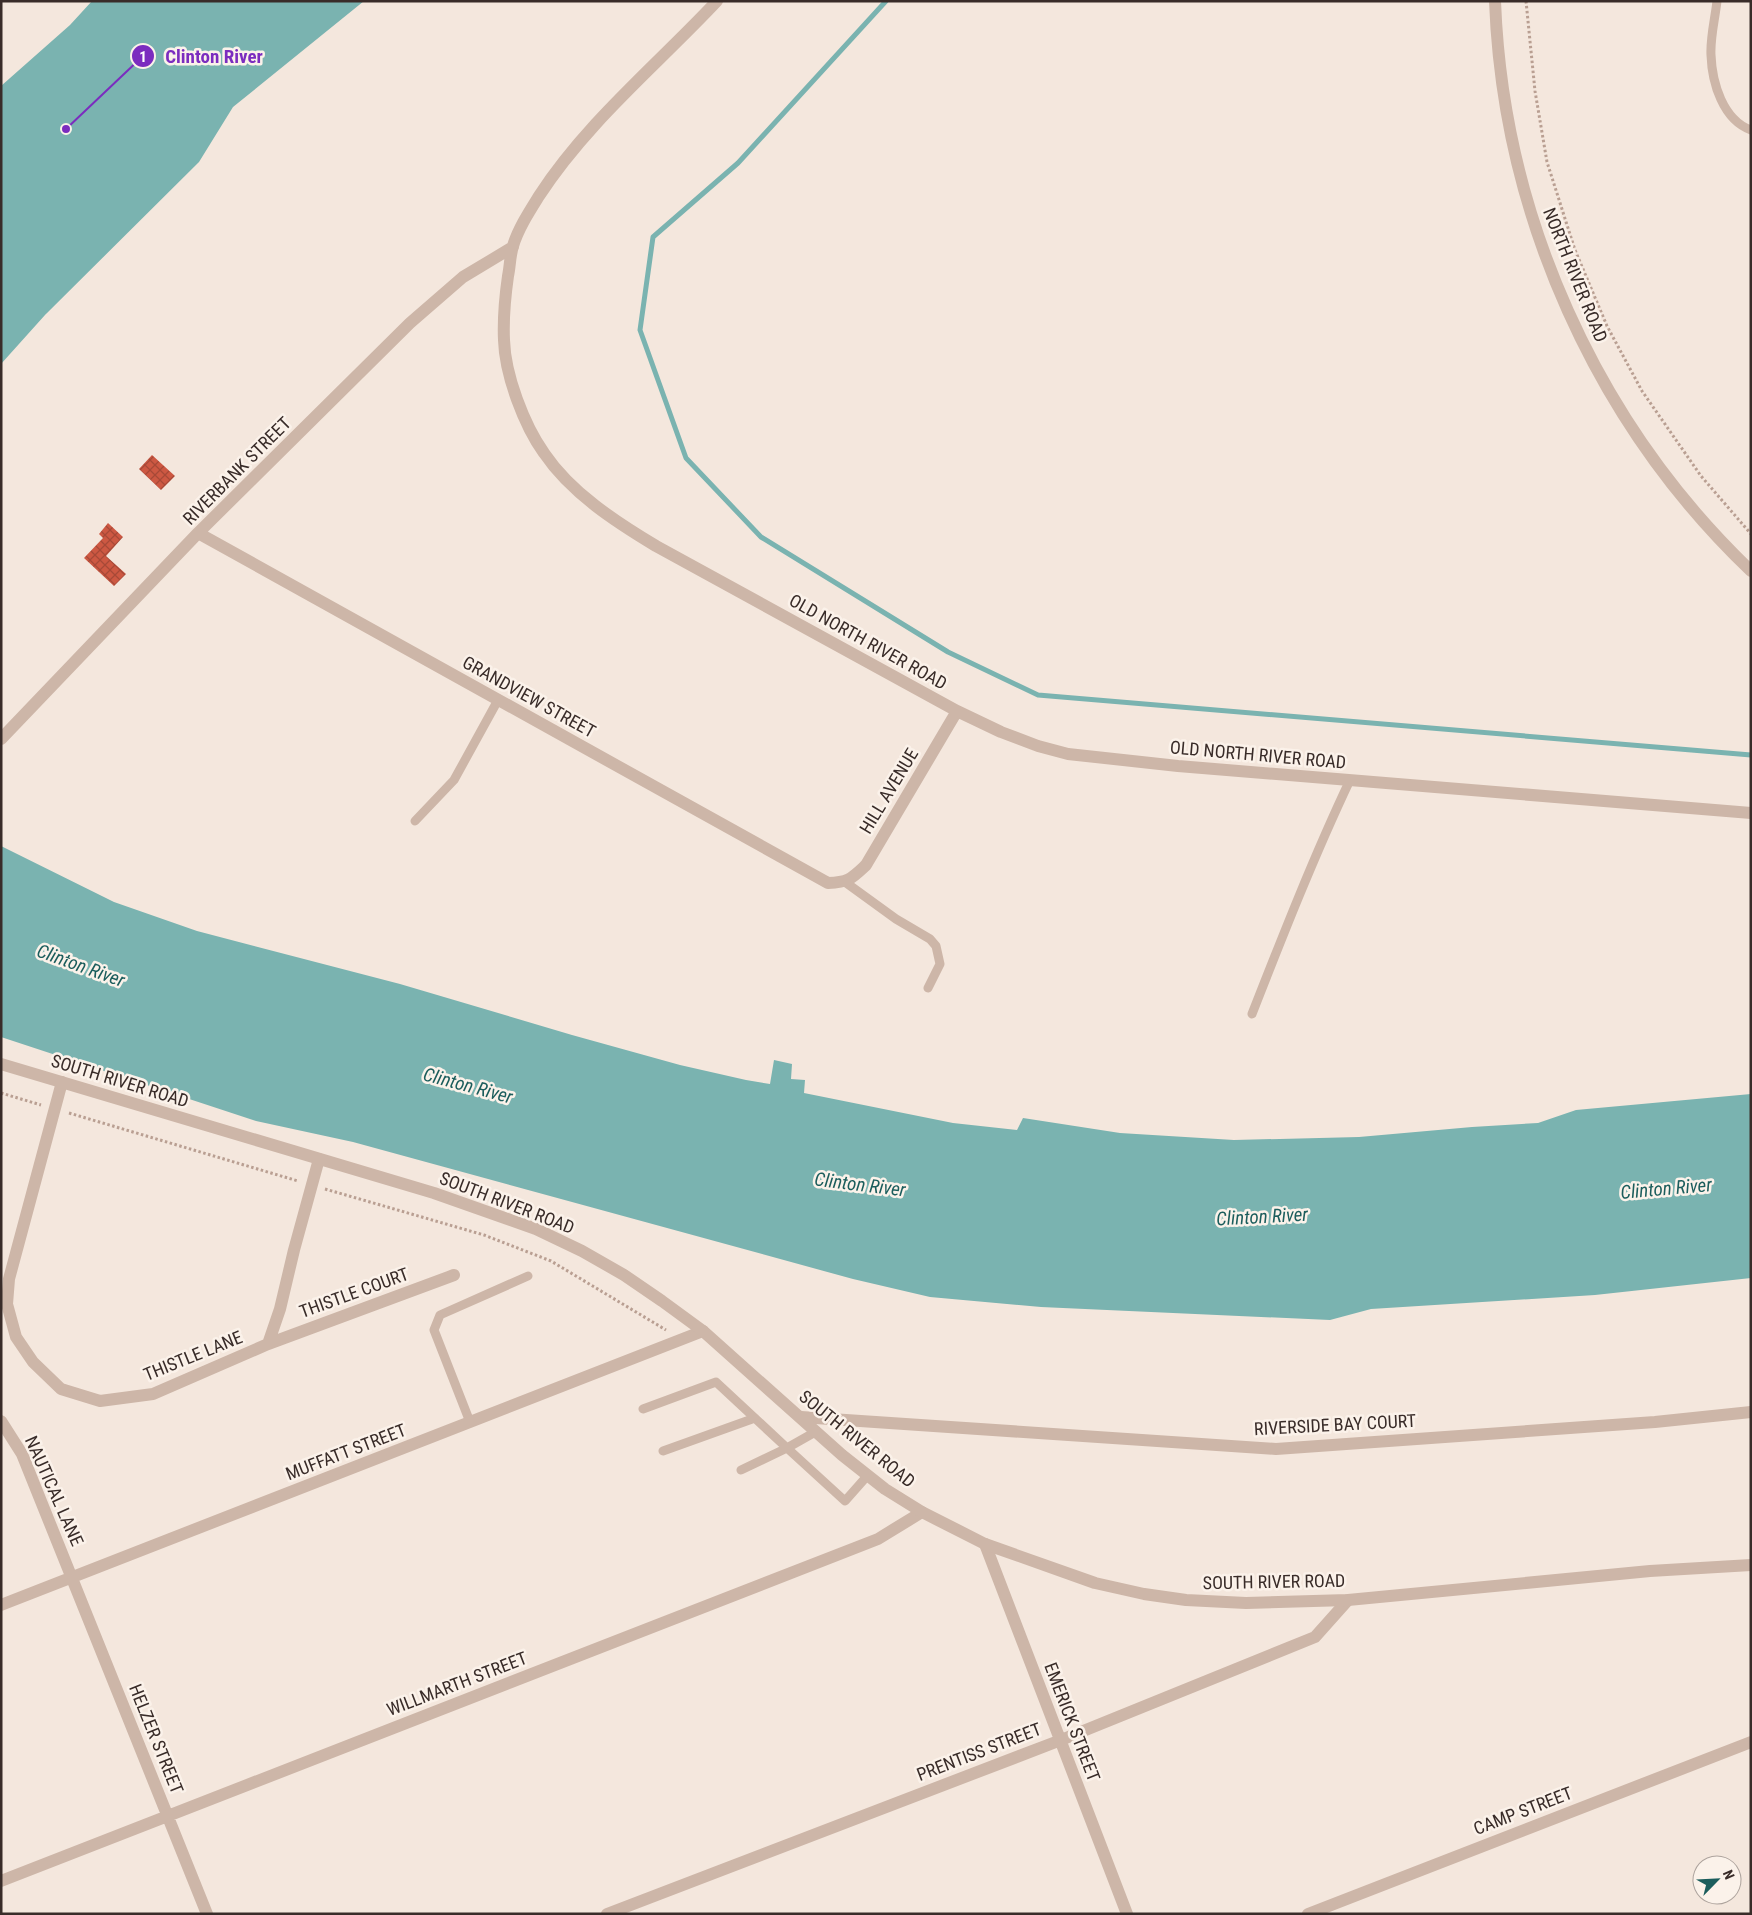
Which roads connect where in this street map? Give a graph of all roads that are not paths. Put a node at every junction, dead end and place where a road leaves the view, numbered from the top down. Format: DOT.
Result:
graph roads {
  1 [pos="717,1"];
  2 [pos="1495,1"];
  3 [pos="1717,1"];
  4 [pos="1751,130"];
  5 [pos="512,247"];
  6 [pos="198,533"];
  7 [pos="1751,571"];
  8 [pos="498,700"];
  9 [pos="957,711"];
  10 [pos="1,739"];
  11 [pos="1350,780"];
  12 [pos="1751,813"];
  13 [pos="415,821"];
  14 [pos="845,882"];
  15 [pos="928,988"];
  16 [pos="1252,1014"];
  17 [pos="1,1064"];
  18 [pos="62,1082"];
  19 [pos="319,1159"];
  20 [pos="454,1276"];
  21 [pos="528,1276"];
  22 [pos="704,1331"];
  23 [pos="268,1344"];
  24 [pos="643,1408"];
  25 [pos="1751,1412"];
  26 [pos="801,1417"];
  27 [pos="755,1418"];
  28 [pos="1,1421"];
  29 [pos="470,1422"];
  30 [pos="817,1431"];
  31 [pos="787,1448"];
  32 [pos="663,1451"];
  33 [pos="741,1470"];
  34 [pos="868,1475"];
  35 [pos="922,1512"];
  36 [pos="985,1544"];
  37 [pos="1751,1564"];
  38 [pos="72,1577"];
  39 [pos="1348,1600"];
  40 [pos="1,1605"];
  41 [pos="1061,1740"];
  42 [pos="1751,1742"];
  43 [pos="168,1816"];
  44 [pos="1,1881"];
  45 [pos="208,1914"];
  46 [pos="607,1914"];
  47 [pos="1127,1914"];
  48 [pos="1308,1914"];
  1 -- 5 [label="street, OLD NORTH RIVER ROAD"];
  2 -- 7 [label="street, NORTH RIVER ROAD"];
  3 -- 4 [label="lane"];
  5 -- 6 [label="street, RIVERBANK STREET"];
  5 -- 9 [label="street, OLD NORTH RIVER ROAD"];
  6 -- 8 [label="street, GRANDVIEW STREET"];
  6 -- 10 [label="street, RIVERBANK STREET"];
  8 -- 13 [label="lane"];
  8 -- 14 [label="street, GRANDVIEW STREET"];
  9 -- 11 [label="street, OLD NORTH RIVER ROAD"];
  9 -- 14 [label="street, HILL AVENUE"];
  11 -- 12 [label="street, OLD NORTH RIVER ROAD"];
  11 -- 16 [label="lane"];
  14 -- 15 [label="lane"];
  17 -- 18 [label="street, SOUTH RIVER ROAD"];
  18 -- 19 [label="street, SOUTH RIVER ROAD"];
  18 -- 23 [label="street, THISTLE LANE"];
  19 -- 22 [label="street, SOUTH RIVER ROAD"];
  19 -- 23 [label="street, THISTLE LANE"];
  20 -- 23 [label="street, THISTLE COURT"];
  21 -- 29 [label="lane"];
  22 -- 26 [label="street, SOUTH RIVER ROAD"];
  22 -- 29 [label="street, MUFFATT STREET"];
  24 -- 27 [label="lane"];
  25 -- 26 [label="street, RIVERSIDE BAY COURT"];
  26 -- 30 [label="street, SOUTH RIVER ROAD"];
  27 -- 31 [label="lane"];
  27 -- 32 [label="lane"];
  28 -- 38 [label="street, NAUTICAL LANE"];
  29 -- 38 [label="street, MUFFATT STREET"];
  30 -- 31 [label="lane"];
  30 -- 34 [label="street, SOUTH RIVER ROAD"];
  31 -- 33 [label="lane"];
  31 -- 34 [label="lane"];
  34 -- 35 [label="street, SOUTH RIVER ROAD"];
  35 -- 36 [label="street, SOUTH RIVER ROAD"];
  35 -- 43 [label="street, WILLMARTH STREET"];
  36 -- 39 [label="street, SOUTH RIVER ROAD"];
  36 -- 41 [label="street, EMERICK STREET"];
  37 -- 39 [label="street, SOUTH RIVER ROAD"];
  38 -- 40 [label="street, MUFFATT STREET"];
  38 -- 43 [label="street, HELZER STREET"];
  39 -- 41 [label="street, PRENTISS STREET"];
  41 -- 46 [label="street, PRENTISS STREET"];
  41 -- 47 [label="street, EMERICK STREET"];
  42 -- 48 [label="street, CAMP STREET"];
  43 -- 44 [label="street, WILLMARTH STREET"];
  43 -- 45 [label="street, HELZER STREET"];
}
